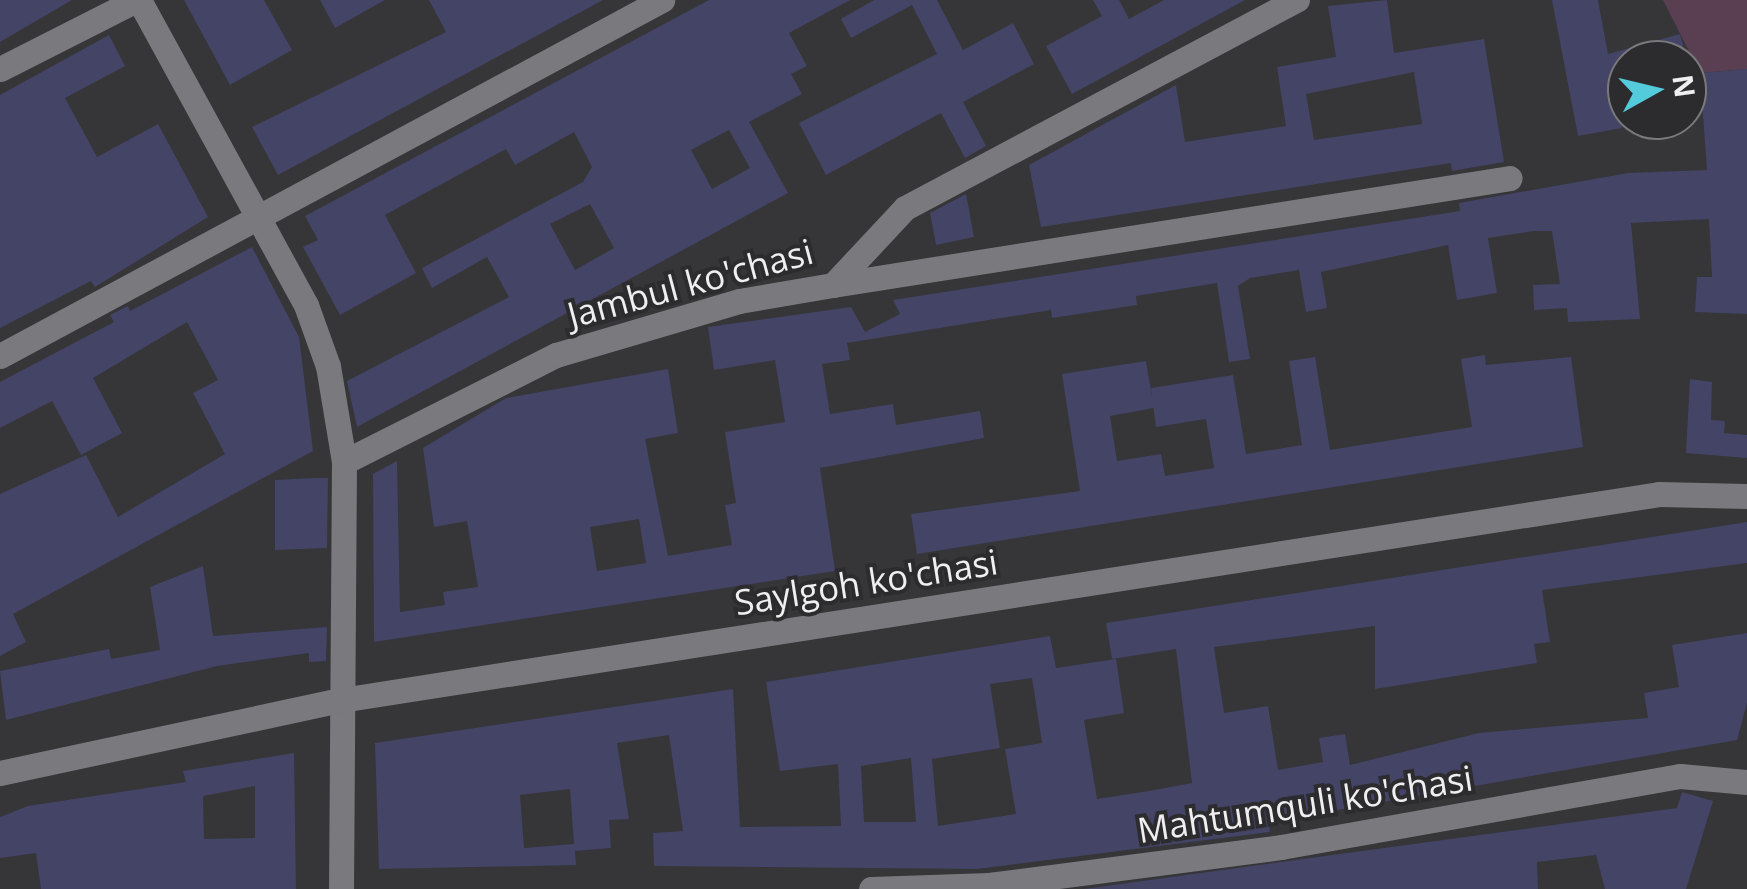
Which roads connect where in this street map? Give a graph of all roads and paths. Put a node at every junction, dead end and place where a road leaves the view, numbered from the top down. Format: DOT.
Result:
graph roads {
  1 [pos="137,0"];
  2 [pos="662,0"];
  3 [pos="1297,0"];
  4 [pos="0,70"];
  5 [pos="1510,178"];
  6 [pos="260,222"];
  7 [pos="834,285"];
  8 [pos="0,356"];
  9 [pos="344,462"];
  10 [pos="1747,496"];
  11 [pos="341,700"];
  12 [pos="0,773"];
  13 [pos="1747,782"];
  14 [pos="341,889"];
  15 [pos="872,889"];
  1 -- 4 [label="street"];
  1 -- 6 [label="street"];
  2 -- 6 [label="street"];
  3 -- 7 [label="street, Jambul ko'chasi"];
  5 -- 7 [label="street"];
  6 -- 8 [label="street"];
  6 -- 9 [label="street"];
  7 -- 9 [label="street, Jambul ko'chasi"];
  9 -- 11 [label="street"];
  10 -- 11 [label="street, Saylgoh ko'chasi"];
  11 -- 12 [label="street, Saylgoh ko'chasi"];
  11 -- 14 [label="street"];
  13 -- 15 [label="street, Mahtumquli ko'chasi"];
}
